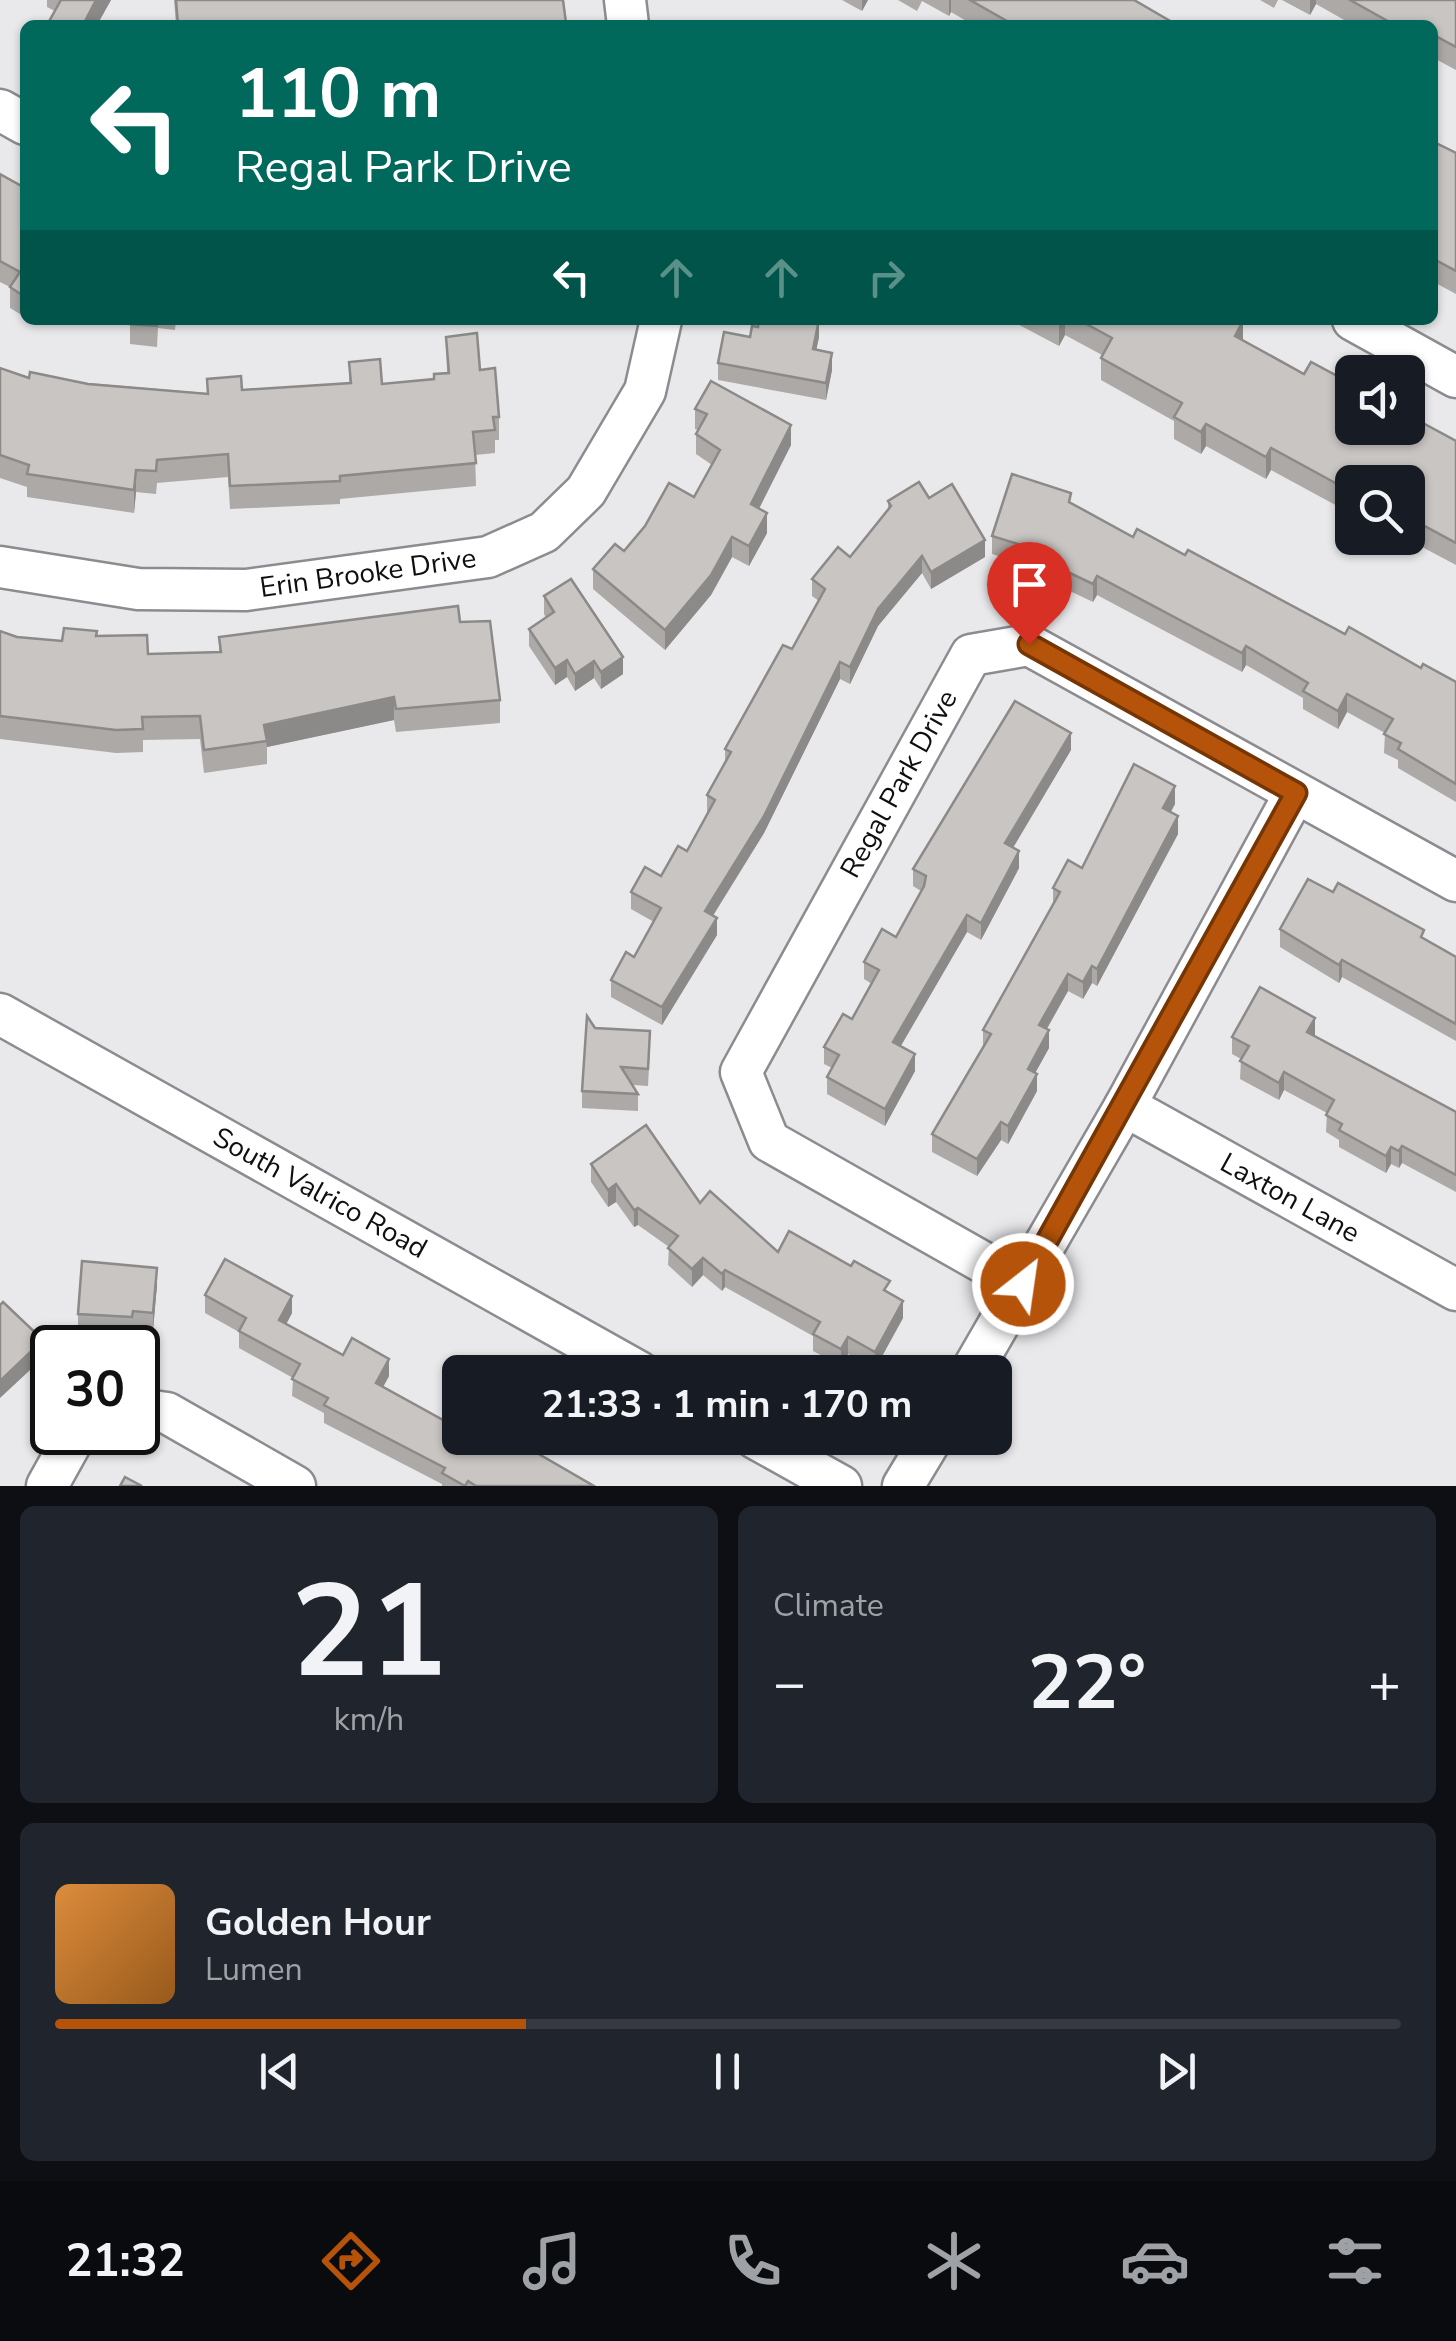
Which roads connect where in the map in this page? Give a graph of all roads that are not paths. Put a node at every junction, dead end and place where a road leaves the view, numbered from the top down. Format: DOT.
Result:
graph roads {
  1 [pos="660,325"];
  2 [pos="1363,325"];
  3 [pos="1456,376"];
  4 [pos="0,567"];
  5 [pos="1296,793"];
  6 [pos="1456,881"];
  7 [pos="0,1014"];
  8 [pos="1125,1106"];
  9 [pos="1023,1284"];
  10 [pos="1456,1290"];
  11 [pos="609,1355"];
  12 [pos="981,1355"];
  13 [pos="160,1412"];
  14 [pos="64,1455"];
  15 [pos="785,1455"];
  16 [pos="922,1455"];
  17 [pos="47,1486"];
  18 [pos="295,1486"];
  19 [pos="841,1486"];
  20 [pos="903,1486"];
  1 -- 4 [label="street, Erin Brooke Drive"];
  2 -- 3 [label="street"];
  5 -- 6 [label="street, Regal Park Drive"];
  5 -- 8 [label="street"];
  5 -- 9 [label="street, Regal Park Drive"];
  7 -- 11 [label="street, South Valrico Road"];
  8 -- 9 [label="street"];
  8 -- 10 [label="street, Laxton Lane"];
  9 -- 12 [label="street"];
  13 -- 18 [label="street"];
  14 -- 17 [label="street"];
  15 -- 19 [label="street"];
  16 -- 20 [label="street"];
}
